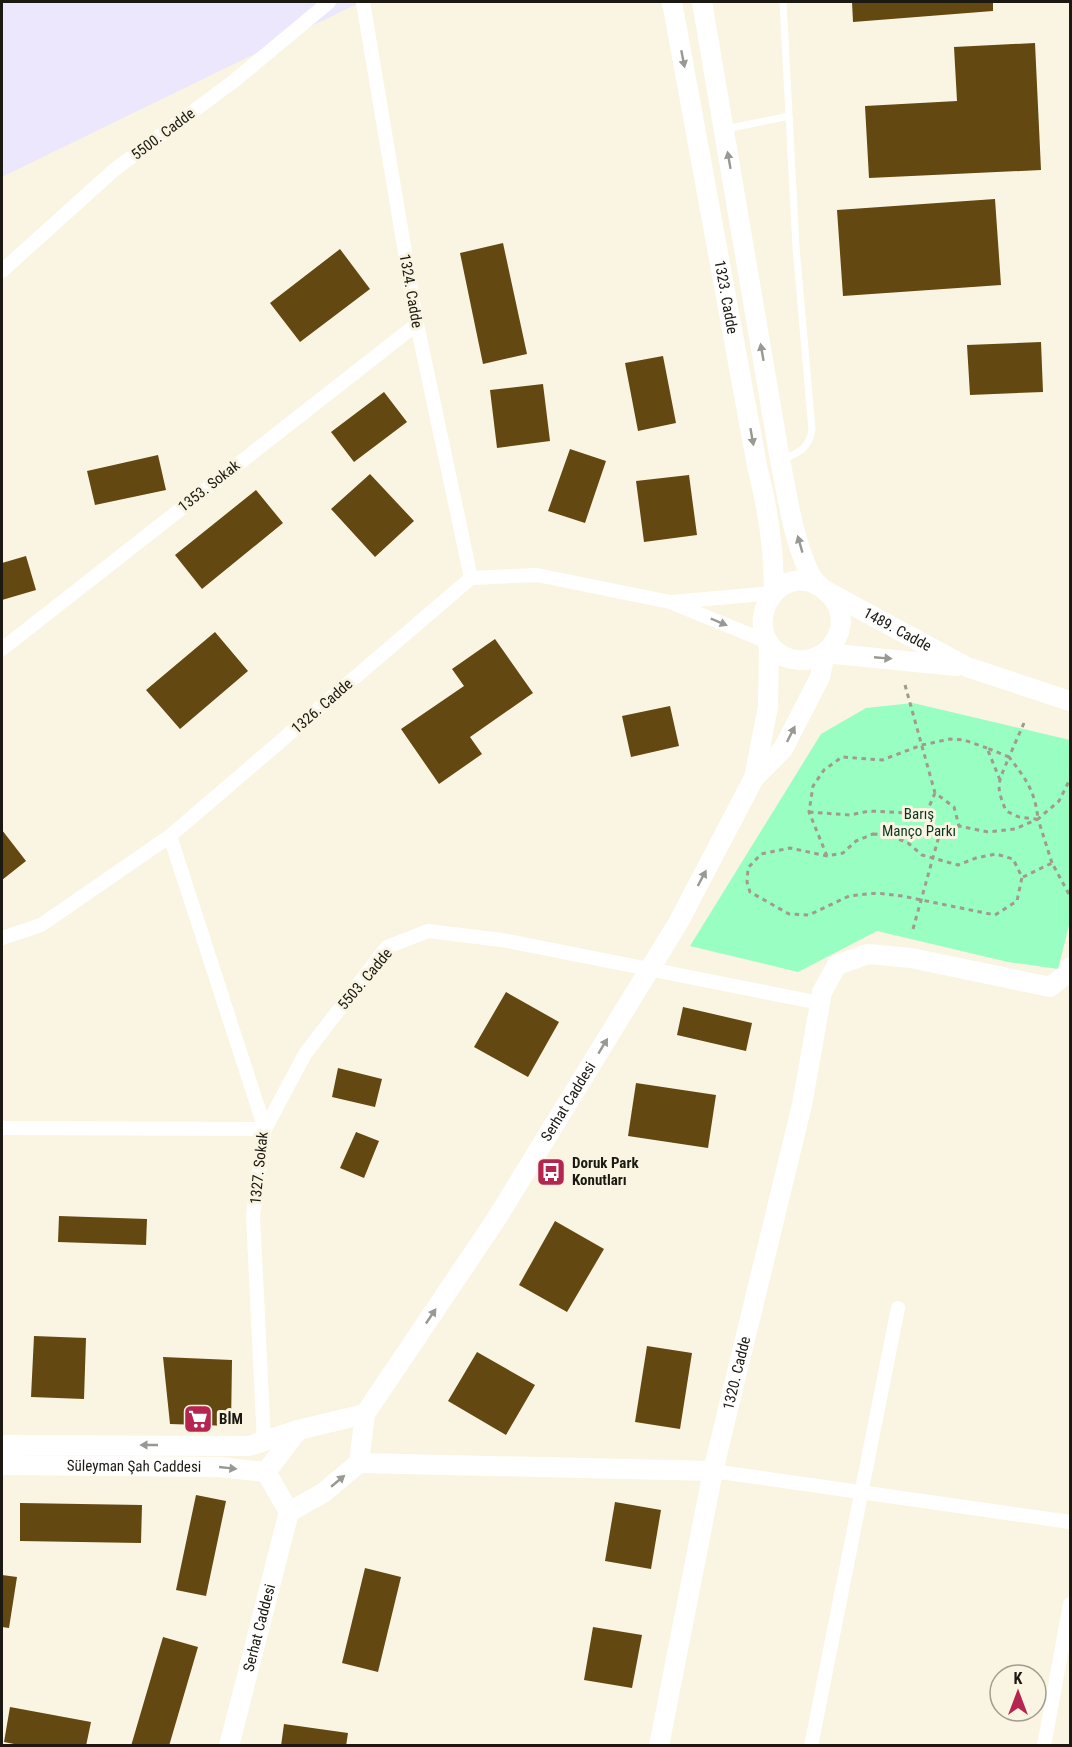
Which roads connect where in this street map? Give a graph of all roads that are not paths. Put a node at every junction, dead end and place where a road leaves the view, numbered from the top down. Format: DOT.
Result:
graph roads {
  1 [pos="329,2"];
  2 [pos="363,2"];
  3 [pos="672,2"];
  4 [pos="702,2"];
  5 [pos="783,2"];
  6 [pos="789,116"];
  7 [pos="724,130"];
  8 [pos="2,271"];
  9 [pos="417,324"];
  10 [pos="780,460"];
  11 [pos="471,578"];
  12 [pos="828,592"];
  13 [pos="774,593"];
  14 [pos="670,602"];
  15 [pos="768,643"];
  16 [pos="2,649"];
  17 [pos="825,653"];
  18 [pos="967,667"];
  19 [pos="1071,701"];
  20 [pos="754,778"];
  21 [pos="170,836"];
  22 [pos="2,938"];
  23 [pos="1071,967"];
  24 [pos="651,968"];
  25 [pos="820,1003"];
  26 [pos="2,1128"];
  27 [pos="265,1129"];
  28 [pos="898,1308"];
  29 [pos="364,1414"];
  30 [pos="298,1430"];
  31 [pos="257,1444"];
  32 [pos="2,1445"];
  33 [pos="359,1463"];
  34 [pos="2,1465"];
  35 [pos="713,1471"];
  36 [pos="266,1473"];
  37 [pos="862,1491"];
  38 [pos="289,1512"];
  39 [pos="1071,1522"];
  40 [pos="1071,1604"];
  41 [pos="229,1746"];
  42 [pos="659,1746"];
  43 [pos="811,1746"];
  44 [pos="1044,1746"];
  1 -- 8 [label="street, 5500. Cadde"];
  2 -- 9 [label="street, 1324. Cadde"];
  3 -- 13 [label="main road, 1323. Cadde, one-way"];
  4 -- 7 [label="main road"];
  5 -- 6 [label="lane"];
  6 -- 7 [label="lane"];
  6 -- 10 [label="lane"];
  10 -- 7 [label="main road, one-way"];
  9 -- 11 [label="street, 1324. Cadde"];
  9 -- 16 [label="street, 1353. Sokak"];
  12 -- 10 [label="main road, one-way"];
  11 -- 14 [label="street"];
  11 -- 21 [label="street, 1326. Cadde"];
  12 -- 13 [label="main road"];
  12 -- 17 [label="main road"];
  12 -- 18 [label="main road, 1489. Cadde"];
  13 -- 14 [label="street"];
  13 -- 15 [label="main road"];
  14 -- 15 [label="street, one-way"];
  15 -- 17 [label="main road"];
  15 -- 20 [label="main road"];
  17 -- 18 [label="main road, 1489. Cadde, one-way"];
  20 -- 17 [label="main road, one-way"];
  18 -- 19 [label="main road, 1489. Cadde"];
  24 -- 20 [label="main road, Serhat Caddesi, one-way"];
  21 -- 22 [label="street, 1326. Cadde"];
  21 -- 27 [label="street, 1327. Sokak"];
  23 -- 25 [label="main road, 1320. Cadde"];
  24 -- 25 [label="street, 5503. Cadde"];
  24 -- 27 [label="street, 5503. Cadde"];
  29 -- 24 [label="main road, Serhat Caddesi, one-way"];
  25 -- 35 [label="main road, 1320. Cadde"];
  26 -- 27 [label="street"];
  27 -- 31 [label="street, 1327. Sokak"];
  28 -- 37 [label="street"];
  29 -- 30 [label="main road"];
  29 -- 33 [label="main road, Serhat Caddesi"];
  30 -- 31 [label="main road, Süleyman Şah Caddesi"];
  30 -- 36 [label="main road"];
  31 -- 32 [label="main road, Süleyman Şah Caddesi, one-way"];
  33 -- 35 [label="main road"];
  38 -- 33 [label="main road, one-way"];
  34 -- 36 [label="main road, Süleyman Şah Caddesi, one-way"];
  35 -- 37 [label="street"];
  35 -- 42 [label="main road, 1320. Cadde"];
  36 -- 38 [label="main road"];
  37 -- 39 [label="street"];
  37 -- 43 [label="street"];
  38 -- 41 [label="main road, Serhat Caddesi"];
  40 -- 44 [label="street"];
}
